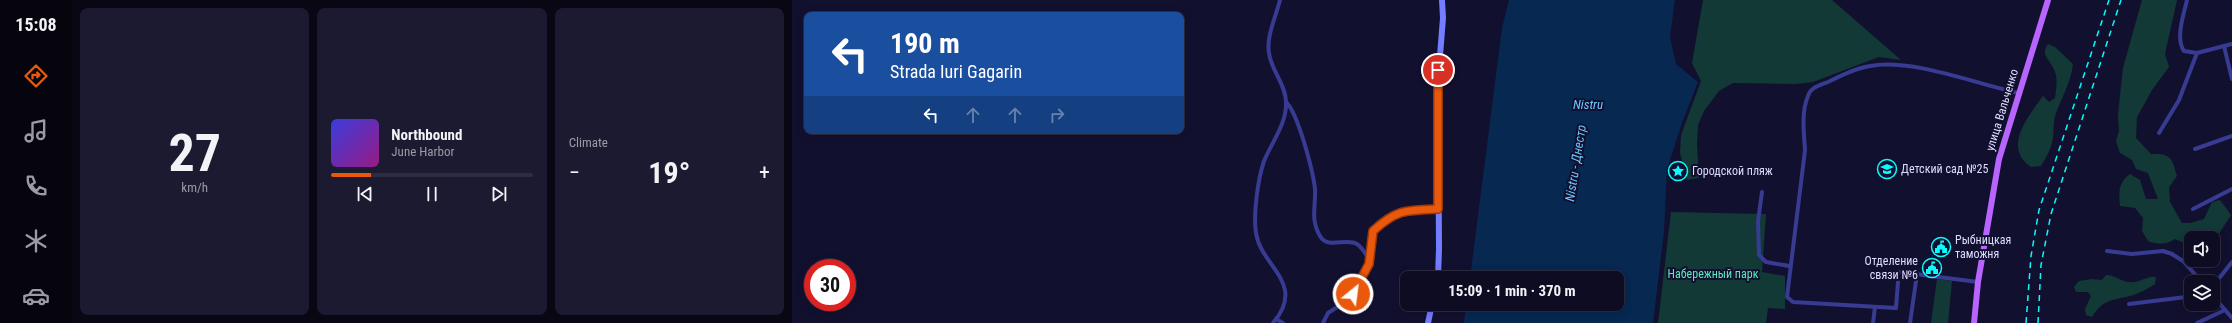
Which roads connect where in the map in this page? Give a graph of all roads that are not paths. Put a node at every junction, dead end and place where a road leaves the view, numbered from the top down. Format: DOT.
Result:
graph roads {
  1 [pos="1280,0"];
  2 [pos="1442,0"];
  3 [pos="2048,0"];
  4 [pos="2187,0"];
  5 [pos="2232,44"];
  6 [pos="2224,46"];
  7 [pos="2197,53"];
  8 [pos="2232,79"];
  9 [pos="2019,93"];
  10 [pos="1286,102"];
  11 [pos="2159,133"];
  12 [pos="2232,136"];
  13 [pos="2194,149"];
  14 [pos="2232,189"];
  15 [pos="1762,192"];
  16 [pos="1438,209"];
  17 [pos="2193,209"];
  18 [pos="2107,251"];
  19 [pos="1370,261"];
  20 [pos="2232,262"];
  21 [pos="1789,266"];
  22 [pos="1438,271"];
  23 [pos="1899,272"];
  24 [pos="1917,274"];
  25 [pos="2196,275"];
  26 [pos="2220,277"];
  27 [pos="1898,282"];
  28 [pos="1978,282"];
  29 [pos="2184,297"];
  30 [pos="2129,304"];
  31 [pos="2220,304"];
  32 [pos="1875,307"];
  33 [pos="2225,310"];
  34 [pos="1431,311"];
  35 [pos="2232,318"];
  36 [pos="1275,321"];
  37 [pos="1283,323"];
  38 [pos="1323,323"];
  39 [pos="1428,323"];
  40 [pos="1873,323"];
  41 [pos="1910,323"];
  42 [pos="1974,323"];
  43 [pos="2197,323"];
  1 -- 10 [label="street"];
  2 -- 16 [label="main road"];
  3 -- 9 [label="main road, улица Вальченко"];
  4 -- 7 [label="street"];
  5 -- 6 [label="street"];
  6 -- 7 [label="street"];
  6 -- 8 [label="street"];
  7 -- 11 [label="street"];
  9 -- 21 [label="street"];
  9 -- 28 [label="main road, улица Вальченко"];
  10 -- 19 [label="street"];
  10 -- 36 [label="street"];
  12 -- 13 [label="street"];
  14 -- 17 [label="street"];
  15 -- 21 [label="street"];
  16 -- 19 [label="street"];
  16 -- 22 [label="main road"];
  18 -- 25 [label="street"];
  19 -- 38 [label="street"];
  20 -- 26 [label="street"];
  21 -- 32 [label="street"];
  23 -- 24 [label="street"];
  24 -- 28 [label="street"];
  24 -- 41 [label="street"];
  27 -- 32 [label="street"];
  28 -- 42 [label="main road, улица Вальченко"];
  29 -- 30 [label="street"];
  31 -- 33 [label="street"];
  32 -- 40 [label="street"];
  33 -- 35 [label="street"];
  33 -- 43 [label="street"];
  34 -- 39 [label="main road"];
  36 -- 37 [label="street"];
}
